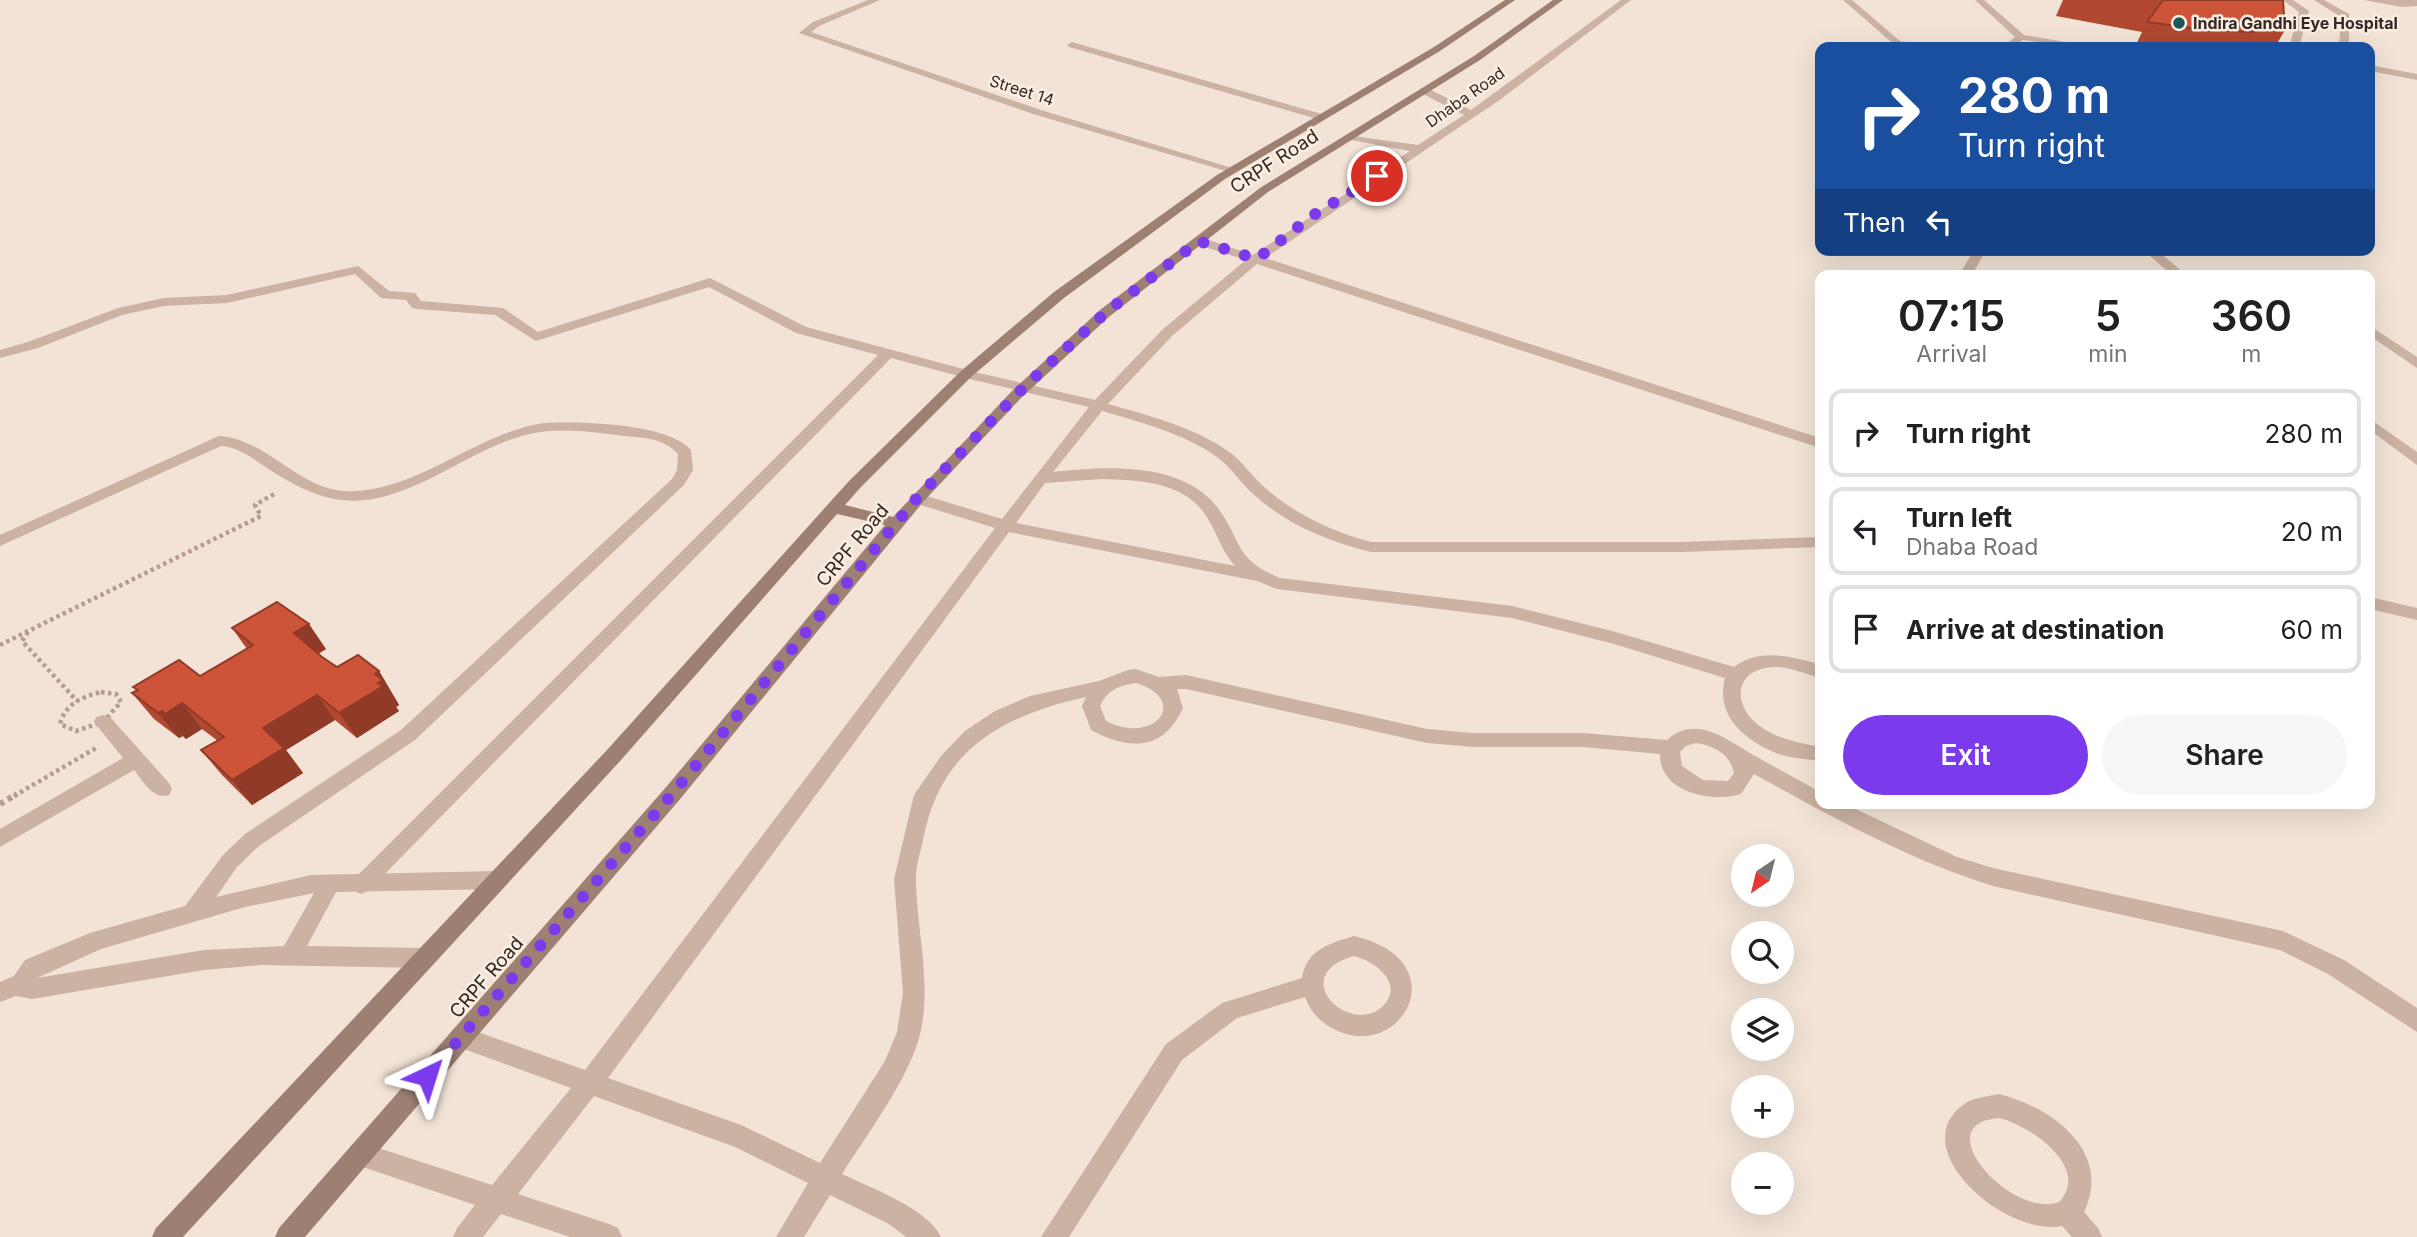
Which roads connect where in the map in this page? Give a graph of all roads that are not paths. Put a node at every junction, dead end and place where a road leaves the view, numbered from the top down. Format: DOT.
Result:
graph roads {
  1 [pos="876,0"];
  2 [pos="1511,0"];
  3 [pos="1559,0"];
  4 [pos="1627,0"];
  5 [pos="1847,0"];
  6 [pos="1979,0"];
  7 [pos="2287,0"];
  8 [pos="2318,0"];
  9 [pos="2368,0"];
  10 [pos="2417,3"];
  11 [pos="2021,37"];
  12 [pos="1896,42"];
  13 [pos="2014,42"];
  14 [pos="2055,42"];
  15 [pos="2295,42"];
  16 [pos="2344,42"];
  17 [pos="1072,45"];
  18 [pos="2375,69"];
  19 [pos="2417,77"];
  20 [pos="1425,91"];
  21 [pos="1471,114"];
  22 [pos="1321,117"];
  23 [pos="1350,137"];
  24 [pos="1420,149"];
  25 [pos="1233,170"];
  26 [pos="1199,241"];
  27 [pos="2156,256"];
  28 [pos="1257,259"];
  29 [pos="2174,270"];
  30 [pos="2375,334"];
  31 [pos="0,354"];
  32 [pos="888,354"];
  33 [pos="2417,364"];
  34 [pos="966,374"];
  35 [pos="1024,387"];
  36 [pos="1098,407"];
  37 [pos="2375,427"];
  38 [pos="1815,441"];
  39 [pos="2417,460"];
  40 [pos="1043,478"];
  41 [pos="917,498"];
  42 [pos="834,508"];
  43 [pos="897,523"];
  44 [pos="1006,526"];
  45 [pos="0,541"];
  46 [pos="1815,542"];
  47 [pos="1257,576"];
  48 [pos="2375,604"];
  49 [pos="2417,614"];
  50 [pos="1815,669"];
  51 [pos="1735,674"];
  52 [pos="1160,682"];
  53 [pos="1101,687"];
  54 [pos="97,732"];
  55 [pos="1671,748"];
  56 [pos="1815,753"];
  57 [pos="1738,756"];
  58 [pos="136,760"];
  59 [pos="162,789"];
  60 [pos="1815,798"];
  61 [pos="1837,809"];
  62 [pos="0,839"];
  63 [pos="498,880"];
  64 [pos="330,884"];
  65 [pos="361,885"];
  66 [pos="193,912"];
  67 [pos="290,955"];
  68 [pos="425,958"];
  69 [pos="22,982"];
  70 [pos="1311,985"];
  71 [pos="0,992"];
  72 [pos="2417,1021"];
  73 [pos="461,1037"];
  74 [pos="591,1084"];
  75 [pos="360,1154"];
  76 [pos="827,1179"];
  77 [pos="498,1199"];
  78 [pos="2067,1212"];
  79 [pos="165,1237"];
  80 [pos="288,1237"];
  81 [pos="466,1237"];
  82 [pos="609,1237"];
  83 [pos="789,1237"];
  84 [pos="928,1237"];
  85 [pos="1054,1237"];
  86 [pos="2089,1237"];
  1 -- 25 [label="street, Street 14"];
  2 -- 22 [label="street"];
  3 -- 20 [label="street, CRPF Road"];
  4 -- 21 [label="street, Dhaba Road"];
  5 -- 12 [label="street"];
  6 -- 11 [label="street"];
  7 -- 15 [label="street"];
  8 -- 16 [label="street"];
  9 -- 10 [label="street"];
  11 -- 13 [label="street"];
  11 -- 14 [label="street"];
  17 -- 22 [label="street"];
  18 -- 19 [label="street"];
  20 -- 21 [label="street"];
  20 -- 23 [label="street, CRPF Road"];
  21 -- 24 [label="street, Dhaba Road"];
  22 -- 25 [label="street"];
  23 -- 24 [label="street"];
  23 -- 26 [label="street, CRPF Road"];
  24 -- 28 [label="street, Dhaba Road"];
  25 -- 34 [label="street"];
  26 -- 28 [label="street"];
  26 -- 35 [label="street, CRPF Road"];
  27 -- 29 [label="street"];
  28 -- 36 [label="street, Dhaba Road"];
  28 -- 38 [label="street"];
  30 -- 33 [label="street"];
  31 -- 32 [label="street"];
  32 -- 34 [label="street"];
  32 -- 65 [label="street"];
  34 -- 35 [label="street"];
  34 -- 42 [label="street"];
  35 -- 36 [label="street"];
  35 -- 41 [label="street, CRPF Road"];
  36 -- 40 [label="street, Dhaba Road"];
  36 -- 46 [label="street"];
  37 -- 39 [label="street"];
  40 -- 44 [label="street, Dhaba Road"];
  40 -- 47 [label="street"];
  41 -- 43 [label="street, CRPF Road"];
  41 -- 44 [label="street"];
  42 -- 43 [label="street"];
  42 -- 63 [label="street"];
  43 -- 73 [label="street, CRPF Road"];
  44 -- 47 [label="street"];
  44 -- 74 [label="street, Dhaba Road"];
  45 -- 66 [label="street"];
  47 -- 51 [label="street"];
  48 -- 49 [label="street"];
  50 -- 51 [label="street"];
  51 -- 56 [label="street"];
  52 -- 53 [label="street"];
  52 -- 53 [label="street"];
  52 -- 55 [label="street"];
  53 -- 76 [label="street"];
  54 -- 58 [label="street"];
  55 -- 57 [label="street"];
  55 -- 57 [label="street"];
  57 -- 60 [label="street"];
  58 -- 59 [label="street"];
  58 -- 62 [label="street"];
  61 -- 72 [label="street"];
  63 -- 65 [label="street"];
  63 -- 68 [label="street"];
  64 -- 65 [label="street"];
  64 -- 66 [label="street"];
  64 -- 67 [label="street"];
  66 -- 69 [label="street"];
  67 -- 68 [label="street"];
  67 -- 69 [label="street"];
  68 -- 79 [label="street"];
  69 -- 71 [label="street"];
  70 -- 85 [label="street"];
  73 -- 74 [label="street"];
  73 -- 75 [label="street, CRPF Road"];
  74 -- 76 [label="street"];
  74 -- 77 [label="street, Dhaba Road"];
  75 -- 77 [label="street"];
  75 -- 80 [label="street, CRPF Road"];
  76 -- 83 [label="street"];
  76 -- 84 [label="street"];
  77 -- 81 [label="street, Dhaba Road"];
  77 -- 82 [label="street"];
  78 -- 78 [label="street"];
  78 -- 86 [label="street"];
}
